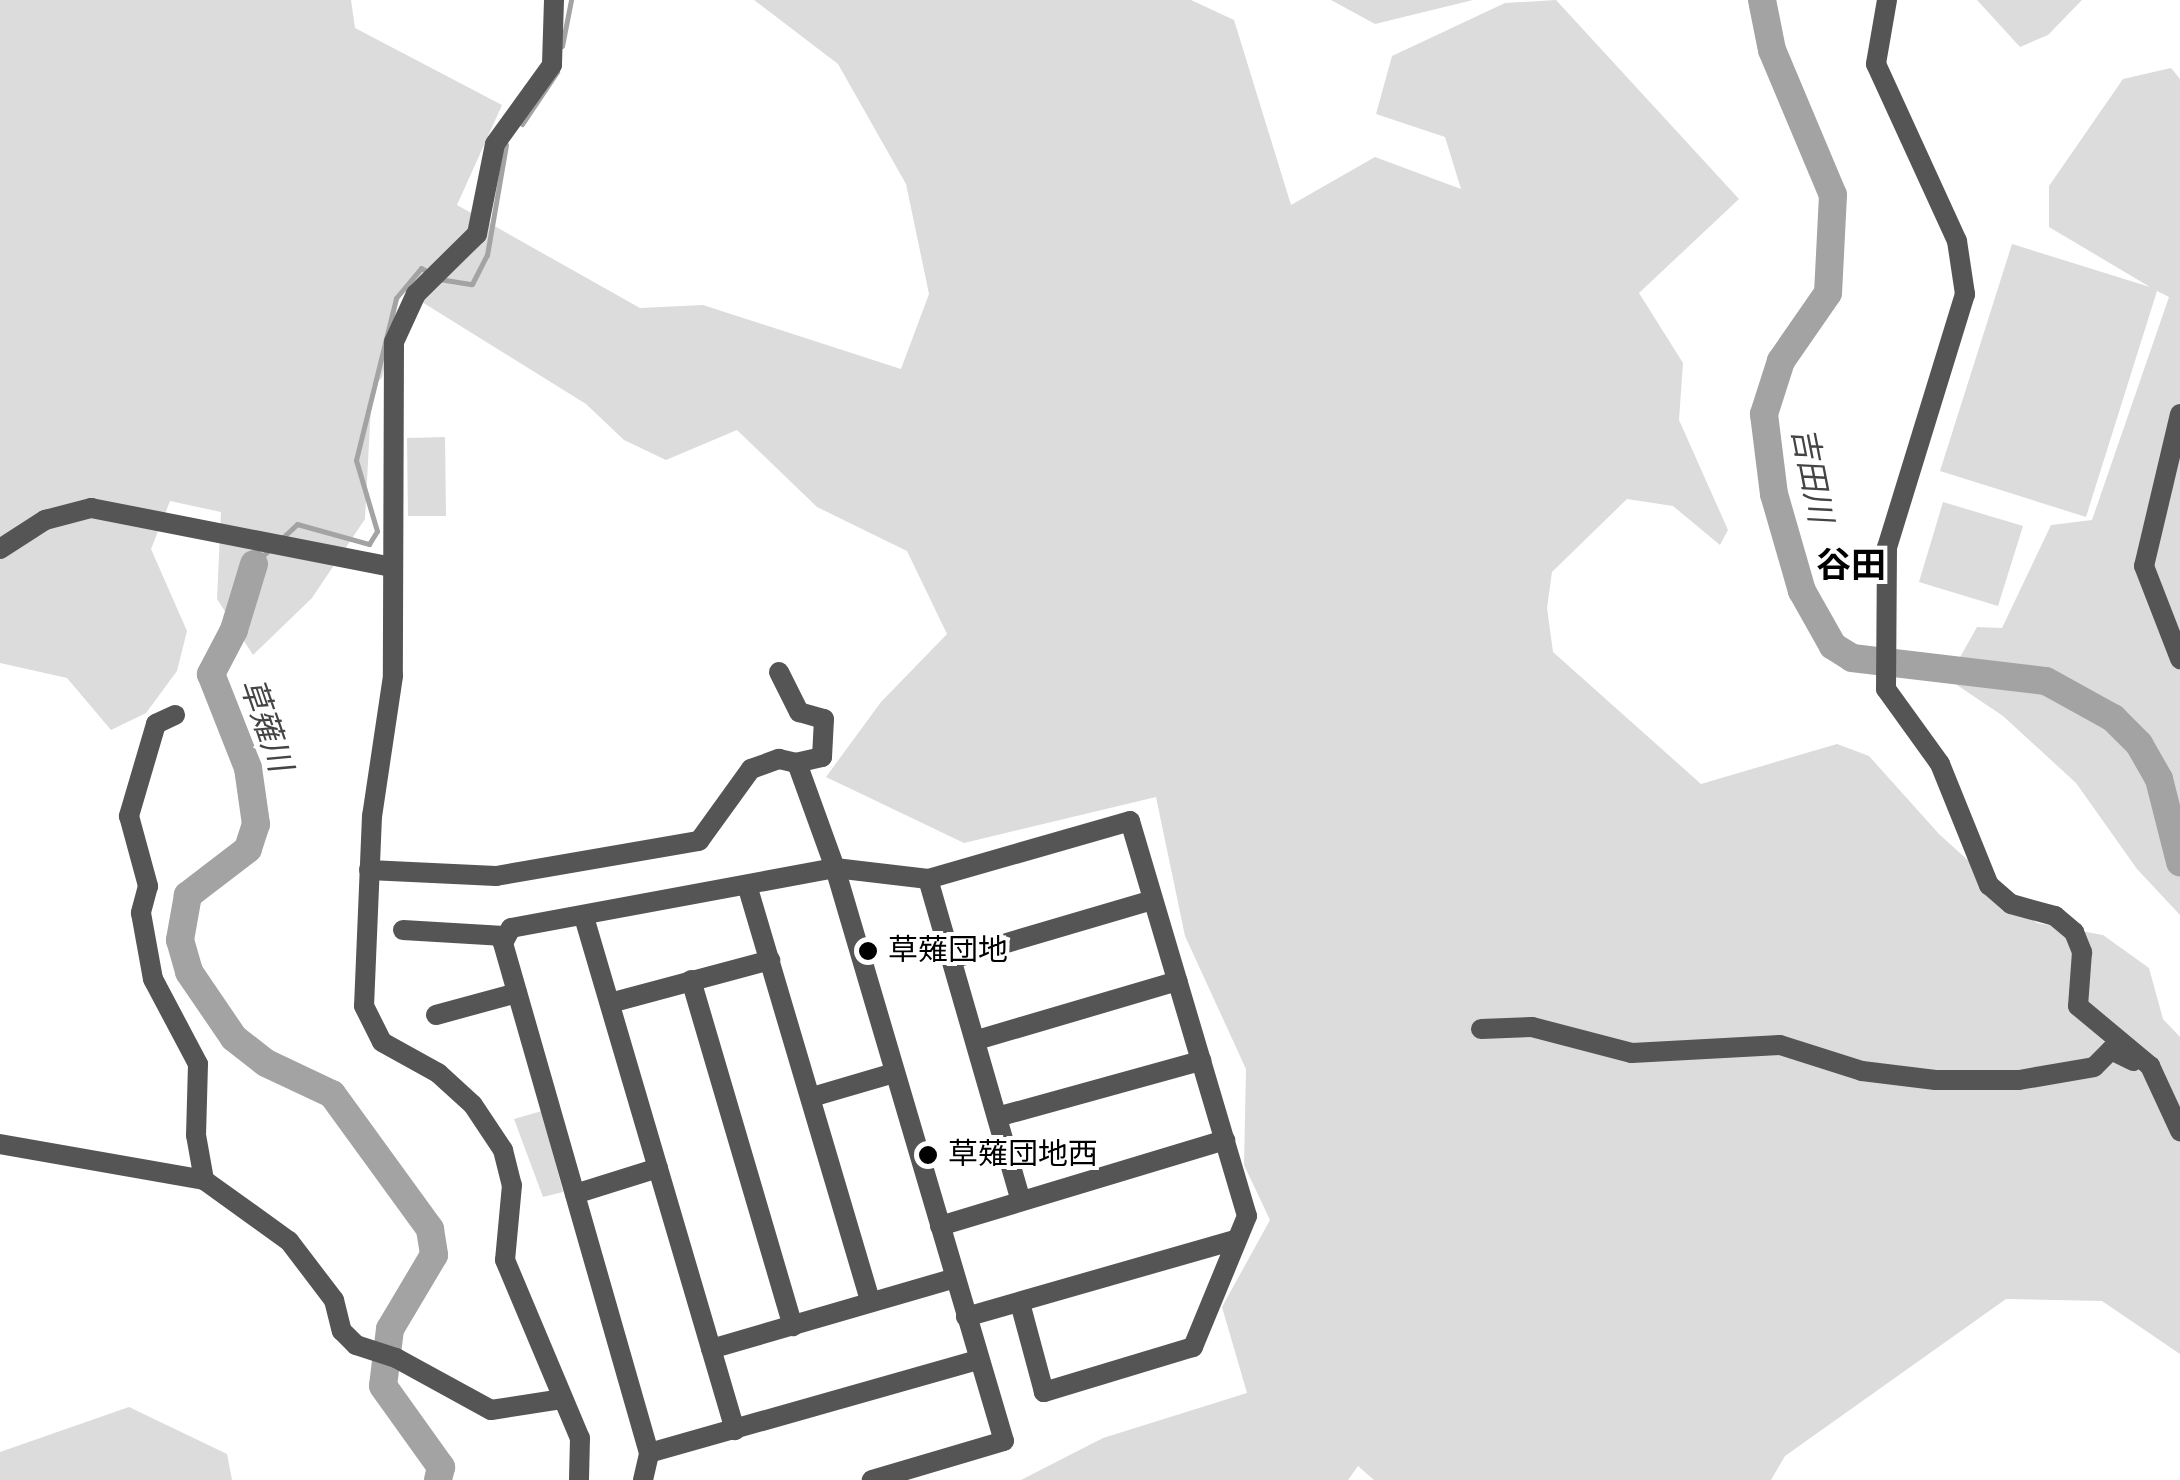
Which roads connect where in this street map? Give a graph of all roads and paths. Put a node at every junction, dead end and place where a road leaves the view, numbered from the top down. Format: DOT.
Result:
graph roads {
  1 [pos="554,0"];
  2 [pos="1888,0"];
  3 [pos="2180,414"];
  4 [pos="0,549"];
  5 [pos="391,568"];
  6 [pos="2180,659"];
  7 [pos="779,672"];
  8 [pos="175,715"];
  9 [pos="797,763"];
  10 [pos="835,868"];
  11 [pos="369,870"];
  12 [pos="928,879"];
  13 [pos="747,886"];
  14 [pos="1153,900"];
  15 [pos="584,917"];
  16 [pos="402,930"];
  17 [pos="504,936"];
  18 [pos="952,959"];
  19 [pos="770,960"];
  20 [pos="692,980"];
  21 [pos="1178,981"];
  22 [pos="517,993"];
  23 [pos="610,1003"];
  24 [pos="436,1015"];
  25 [pos="1481,1029"];
  26 [pos="977,1040"];
  27 [pos="1201,1061"];
  28 [pos="2150,1066"];
  29 [pos="894,1073"];
  30 [pos="812,1097"];
  31 [pos="997,1116"];
  32 [pos="2180,1132"];
  33 [pos="1225,1140"];
  34 [pos="0,1144"];
  35 [pos="658,1168"];
  36 [pos="204,1180"];
  37 [pos="575,1194"];
  38 [pos="1021,1200"];
  39 [pos="940,1226"];
  40 [pos="1235,1240"];
  41 [pos="955,1278"];
  42 [pos="870,1301"];
  43 [pos="1020,1303"];
  44 [pos="966,1318"];
  45 [pos="792,1326"];
  46 [pos="711,1348"];
  47 [pos="978,1360"];
  48 [pos="562,1399"];
  49 [pos="735,1430"];
  50 [pos="649,1453"];
  51 [pos="579,1480"];
  52 [pos="643,1480"];
  53 [pos="872,1480"];
  1 -- 5 [label="street"];
  2 -- 28 [label="street"];
  3 -- 6 [label="street"];
  4 -- 5 [label="street"];
  5 -- 11 [label="street"];
  7 -- 9 [label="street"];
  8 -- 36 [label="street"];
  9 -- 10 [label="street"];
  9 -- 11 [label="street"];
  10 -- 12 [label="street"];
  10 -- 13 [label="street"];
  10 -- 29 [label="street"];
  11 -- 48 [label="street"];
  12 -- 14 [label="street"];
  12 -- 18 [label="street"];
  13 -- 15 [label="street"];
  13 -- 19 [label="street"];
  14 -- 18 [label="street"];
  14 -- 21 [label="street"];
  15 -- 17 [label="street"];
  15 -- 23 [label="street"];
  16 -- 17 [label="street"];
  17 -- 22 [label="street"];
  18 -- 26 [label="street"];
  19 -- 20 [label="street"];
  19 -- 30 [label="street"];
  20 -- 23 [label="street"];
  20 -- 45 [label="street"];
  21 -- 26 [label="street"];
  21 -- 27 [label="street"];
  22 -- 24 [label="street"];
  22 -- 37 [label="street"];
  23 -- 35 [label="street"];
  25 -- 28 [label="street"];
  26 -- 31 [label="street"];
  27 -- 31 [label="street"];
  27 -- 33 [label="street"];
  28 -- 32 [label="street"];
  29 -- 30 [label="street"];
  29 -- 39 [label="street"];
  30 -- 42 [label="street"];
  31 -- 38 [label="street"];
  33 -- 38 [label="street"];
  33 -- 40 [label="street"];
  34 -- 36 [label="street"];
  35 -- 37 [label="street"];
  35 -- 46 [label="street"];
  36 -- 48 [label="street"];
  37 -- 50 [label="street"];
  38 -- 39 [label="street"];
  39 -- 41 [label="street"];
  40 -- 43 [label="street"];
  40 -- 43 [label="street"];
  41 -- 42 [label="street"];
  41 -- 44 [label="street"];
  42 -- 45 [label="street"];
  43 -- 44 [label="street"];
  44 -- 47 [label="street"];
  45 -- 46 [label="street"];
  46 -- 49 [label="street"];
  47 -- 49 [label="street"];
  47 -- 53 [label="street"];
  48 -- 51 [label="street"];
  49 -- 50 [label="street"];
  50 -- 52 [label="street"];
}
